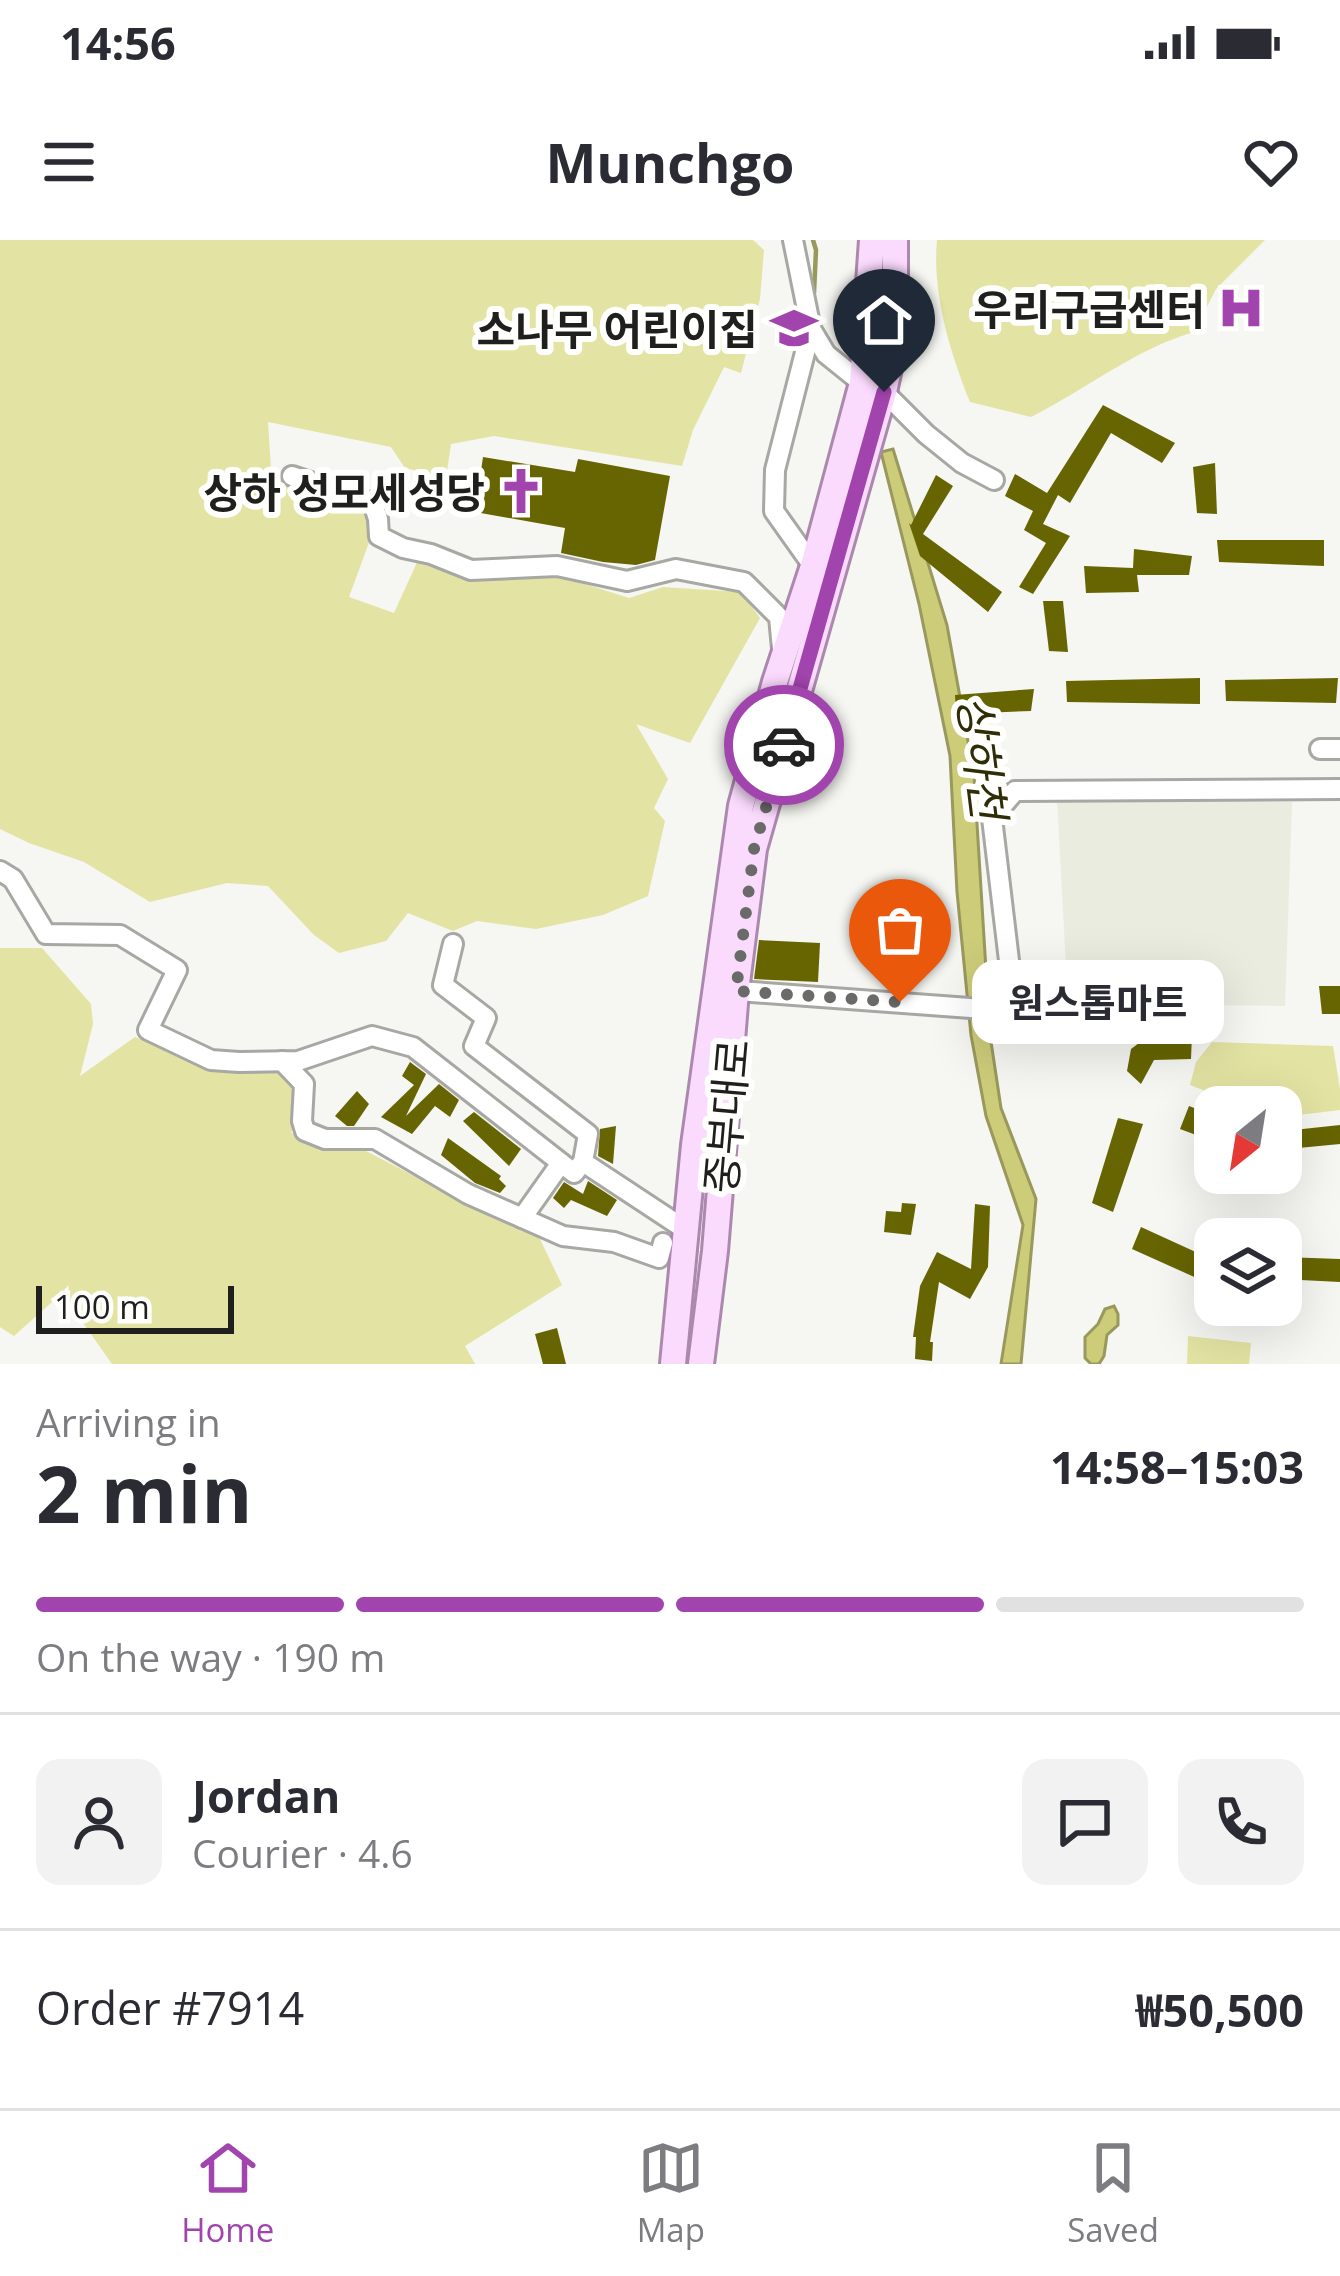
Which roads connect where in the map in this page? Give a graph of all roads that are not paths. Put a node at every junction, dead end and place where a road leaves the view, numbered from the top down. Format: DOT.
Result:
graph roads {
  1 [pos="793,240"];
  2 [pos="872,240"];
  3 [pos="895,240"];
  4 [pos="811,329"];
  5 [pos="873,388"];
  6 [pos="292,476"];
  7 [pos="994,480"];
  8 [pos="810,577"];
  9 [pos="778,617"];
  10 [pos="783,657"];
  11 [pos="1340,790"];
  12 [pos="0,871"];
  13 [pos="453,944"];
  14 [pos="725,990"];
  15 [pos="1006,1010"];
  16 [pos="1121,1019"];
  17 [pos="283,1061"];
  18 [pos="583,1162"];
  19 [pos="561,1163"];
  20 [pos="522,1218"];
  21 [pos="686,1230"];
  22 [pos="663,1243"];
  23 [pos="673,1364"];
  24 [pos="701,1364"];
  1 -- 4 [label="street"];
  2 -- 5 [label="main road, 중부대로"];
  3 -- 5 [label="main road, 중부대로"];
  4 -- 5 [label="street"];
  4 -- 8 [label="street"];
  5 -- 7 [label="street"];
  5 -- 8 [label="main road, 중부대로"];
  5 -- 14 [label="main road, 중부대로"];
  6 -- 9 [label="street"];
  8 -- 9 [label="street"];
  8 -- 10 [label="main road, 중부대로"];
  9 -- 10 [label="street"];
  10 -- 14 [label="main road, 중부대로"];
  11 -- 15 [label="street"];
  12 -- 17 [label="street"];
  13 -- 18 [label="street"];
  14 -- 15 [label="street"];
  14 -- 21 [label="main road, 중부대로"];
  14 -- 24 [label="main road, 중부대로"];
  15 -- 16 [label="street"];
  17 -- 19 [label="street"];
  17 -- 20 [label="street"];
  18 -- 19 [label="street"];
  18 -- 21 [label="street"];
  19 -- 20 [label="street"];
  20 -- 22 [label="street"];
  21 -- 23 [label="main road, 중부대로"];
}
